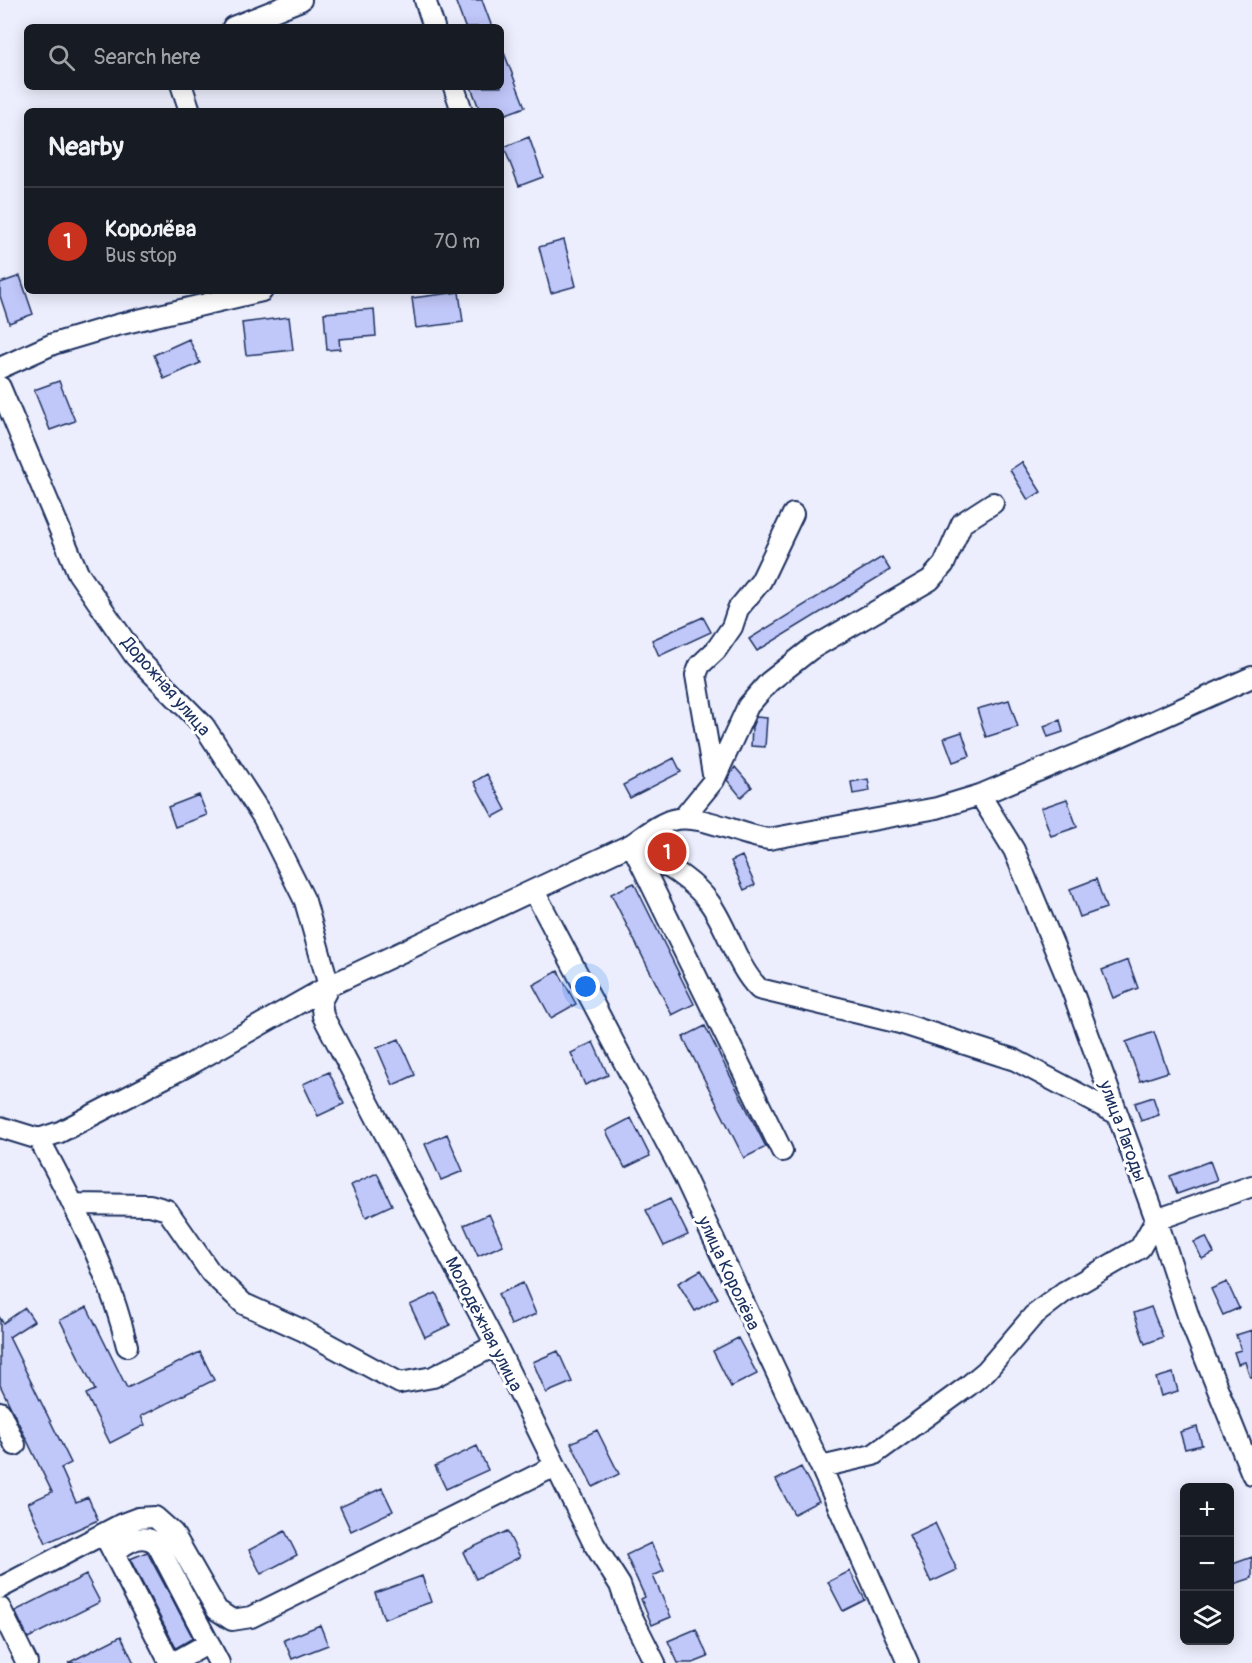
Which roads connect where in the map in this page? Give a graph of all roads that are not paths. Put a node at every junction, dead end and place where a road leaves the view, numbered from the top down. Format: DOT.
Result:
graph roads {
  1 [pos="301,0"];
  2 [pos="425,0"];
  3 [pos="241,24"];
  4 [pos="433,24"];
  5 [pos="183,90"];
  6 [pos="455,90"];
  7 [pos="189,108"];
  8 [pos="461,108"];
  9 [pos="233,294"];
  10 [pos="0,368"];
  11 [pos="0,387"];
  12 [pos="993,503"];
  13 [pos="794,514"];
  14 [pos="1252,677"];
  15 [pos="714,780"];
  16 [pos="980,795"];
  17 [pos="683,818"];
  18 [pos="632,844"];
  19 [pos="534,891"];
  20 [pos="329,986"];
  21 [pos="1117,1114"];
  22 [pos="0,1126"];
  23 [pos="39,1139"];
  24 [pos="782,1151"];
  25 [pos="1252,1186"];
  26 [pos="74,1204"];
  27 [pos="1156,1220"];
  28 [pos="127,1346"];
  29 [pos="495,1346"];
  30 [pos="0,1412"];
  31 [pos="15,1445"];
  32 [pos="555,1466"];
  33 [pos="821,1467"];
  34 [pos="1252,1474"];
  35 [pos="104,1534"];
  36 [pos="113,1552"];
  37 [pos="0,1588"];
  38 [pos="0,1608"];
  39 [pos="209,1643"];
  40 [pos="26,1663"];
  41 [pos="171,1663"];
  42 [pos="219,1663"];
  43 [pos="655,1663"];
  44 [pos="908,1663"];
  1 -- 3 [label="street"];
  2 -- 4 [label="street"];
  5 -- 7 [label="street"];
  6 -- 8 [label="street"];
  9 -- 10 [label="street"];
  11 -- 20 [label="street, Дорожная улица"];
  12 -- 15 [label="street"];
  13 -- 15 [label="street"];
  14 -- 16 [label="street"];
  15 -- 17 [label="street"];
  16 -- 17 [label="street"];
  16 -- 21 [label="street, улица Лагоды"];
  17 -- 18 [label="street"];
  18 -- 19 [label="street"];
  18 -- 21 [label="street"];
  18 -- 24 [label="street"];
  19 -- 20 [label="street"];
  19 -- 33 [label="street, улица Королёва"];
  20 -- 23 [label="street"];
  20 -- 29 [label="street, Молодёжная улица"];
  21 -- 27 [label="street, улица Лагоды"];
  22 -- 23 [label="street"];
  23 -- 26 [label="street"];
  25 -- 27 [label="street"];
  26 -- 28 [label="street"];
  26 -- 29 [label="street"];
  27 -- 33 [label="street"];
  27 -- 34 [label="street, улица Лагоды"];
  29 -- 32 [label="street, Молодёжная улица"];
  30 -- 31 [label="street"];
  32 -- 35 [label="street"];
  32 -- 43 [label="street, Молодёжная улица"];
  33 -- 44 [label="street, улица Королёва"];
  35 -- 36 [label="street"];
  35 -- 37 [label="street"];
  36 -- 39 [label="street"];
  36 -- 41 [label="street"];
  38 -- 40 [label="street"];
  39 -- 41 [label="street"];
  39 -- 42 [label="street"];
}
